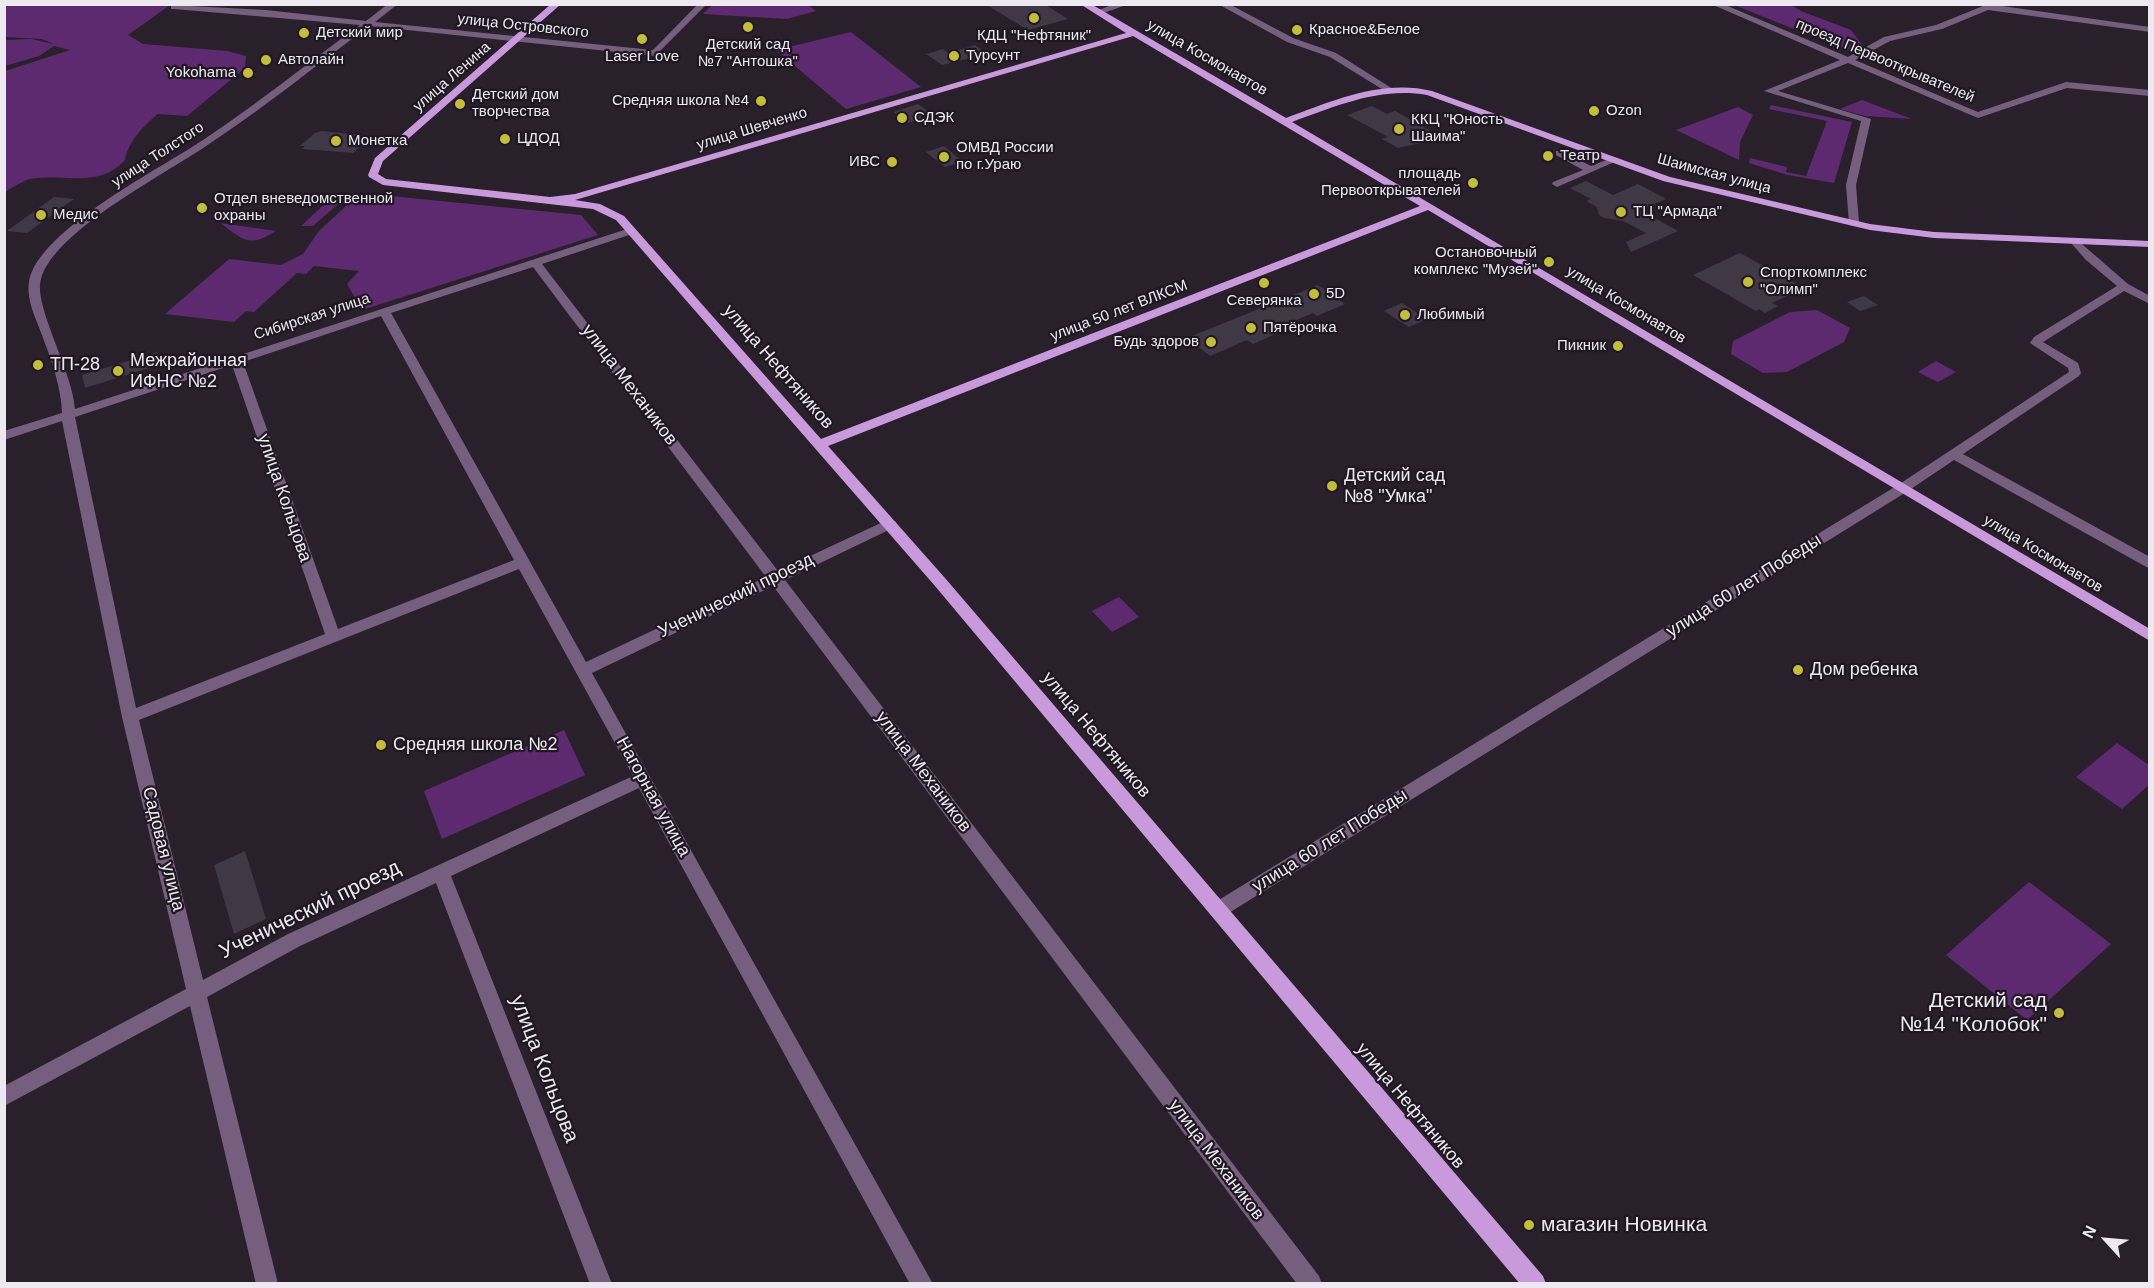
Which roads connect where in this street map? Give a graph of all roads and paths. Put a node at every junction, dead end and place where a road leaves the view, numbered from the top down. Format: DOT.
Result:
graph roads {
  1 [pos="236,4"];
  2 [pos="394,4"];
  3 [pos="557,4"];
  4 [pos="702,4"];
  5 [pos="1084,4"];
  6 [pos="1125,4"];
  7 [pos="1222,4"];
  8 [pos="1715,4"];
  9 [pos="1993,6"];
  10 [pos="174,7"];
  11 [pos="227,10"];
  12 [pos="1098,12"];
  13 [pos="369,23"];
  14 [pos="2150,30"];
  15 [pos="1134,33"];
  16 [pos="517,39"];
  17 [pos="1850,60"];
  18 [pos="1388,89"];
  19 [pos="2150,93"];
  20 [pos="1287,121"];
  21 [pos="1559,153"];
  22 [pos="1614,160"];
  23 [pos="1591,170"];
  24 [pos="373,175"];
  25 [pos="635,180"];
  26 [pos="1557,184"];
  27 [pos="550,200"];
  28 [pos="1429,206"];
  29 [pos="620,218"];
  30 [pos="1854,223"];
  31 [pos="631,231"];
  32 [pos="2074,241"];
  33 [pos="2150,244"];
  34 [pos="535,262"];
  35 [pos="2124,286"];
  36 [pos="2150,301"];
  37 [pos="384,311"];
  38 [pos="236,359"];
  39 [pos="68,413"];
  40 [pos="4,436"];
  41 [pos="820,444"];
  42 [pos="1953,454"];
  43 [pos="1903,488"];
  44 [pos="890,524"];
  45 [pos="522,563"];
  46 [pos="2150,564"];
  47 [pos="776,577"];
  48 [pos="2150,636"];
  49 [pos="333,637"];
  50 [pos="584,670"];
  51 [pos="129,717"];
  52 [pos="643,779"];
  53 [pos="441,872"];
  54 [pos="1218,910"];
  55 [pos="198,991"];
  56 [pos="4,1096"];
  57 [pos="267,1284"];
  58 [pos="601,1284"];
  59 [pos="922,1284"];
  60 [pos="1311,1284"];
  61 [pos="1535,1284"];
  1 -- 11 [label="street"];
  2 -- 13 [label="street, улица Толстого"];
  3 -- 16 [label="main road, улица Ленина"];
  4 -- 16 [label="street, улица Островского"];
  5 -- 12 [label="main road, улица Космонавтов"];
  6 -- 12 [label="street"];
  7 -- 18 [label="street"];
  8 -- 17 [label="street, проезд Первооткрывателей"];
  9 -- 14 [label="street"];
  9 -- 17 [label="street"];
  10 -- 11 [label="street, улица Островского"];
  11 -- 13 [label="street, улица Островского"];
  12 -- 15 [label="main road, улица Космонавтов"];
  13 -- 16 [label="street, улица Островского"];
  13 -- 39 [label="street, улица Толстого"];
  15 -- 20 [label="main road, улица Космонавтов"];
  15 -- 25 [label="main road, улица Шевченко"];
  16 -- 24 [label="main road, улица Ленина"];
  17 -- 19 [label="street, проезд Первооткрывателей"];
  17 -- 30 [label="street"];
  18 -- 20 [label="main road, Шаимская улица"];
  18 -- 22 [label="main road, Шаимская улица"];
  20 -- 28 [label="main road, улица Космонавтов"];
  21 -- 23 [label="street"];
  22 -- 23 [label="street"];
  22 -- 30 [label="main road, Шаимская улица"];
  23 -- 26 [label="street"];
  24 -- 27 [label="main road, улица Шевченко"];
  25 -- 27 [label="main road, улица Шевченко"];
  25 -- 29 [label="main road, улица Нефтяников"];
  27 -- 29 [label="main road, улица Нефтяников"];
  28 -- 41 [label="main road, улица 50 лет ВЛКСМ"];
  28 -- 43 [label="main road, улица Космонавтов"];
  29 -- 31 [label="main road, улица Нефтяников"];
  30 -- 32 [label="main road, Шаимская улица"];
  31 -- 34 [label="street, Сибирская улица"];
  31 -- 41 [label="main road, улица Нефтяников"];
  32 -- 33 [label="main road, Шаимская улица"];
  32 -- 35 [label="street"];
  34 -- 37 [label="street, Сибирская улица"];
  34 -- 47 [label="street, улица Механиков"];
  35 -- 36 [label="street"];
  35 -- 42 [label="street, улица 60 лет Победы"];
  37 -- 38 [label="street, Сибирская улица"];
  37 -- 45 [label="street, Нагорная улица"];
  38 -- 39 [label="street, Сибирская улица"];
  38 -- 49 [label="street, улица Кольцова"];
  39 -- 40 [label="street, Сибирская улица"];
  39 -- 51 [label="street, Садовая улица"];
  41 -- 44 [label="main road, улица Нефтяников"];
  42 -- 43 [label="street, улица 60 лет Победы"];
  42 -- 46 [label="street"];
  43 -- 48 [label="main road, улица Космонавтов"];
  43 -- 54 [label="street, улица 60 лет Победы"];
  44 -- 47 [label="street, Ученический проезд"];
  44 -- 54 [label="main road, улица Нефтяников"];
  45 -- 49 [label="street"];
  45 -- 50 [label="street, Нагорная улица"];
  47 -- 50 [label="street, Ученический проезд"];
  47 -- 60 [label="street, улица Механиков"];
  49 -- 51 [label="street"];
  50 -- 52 [label="street, Нагорная улица"];
  51 -- 55 [label="street, Садовая улица"];
  52 -- 53 [label="street, Ученический проезд"];
  52 -- 59 [label="street, Нагорная улица"];
  53 -- 55 [label="street, Ученический проезд"];
  53 -- 58 [label="street, улица Кольцова"];
  54 -- 61 [label="main road, улица Нефтяников"];
  55 -- 56 [label="street, Ученический проезд"];
  55 -- 57 [label="street, Садовая улица"];
}
